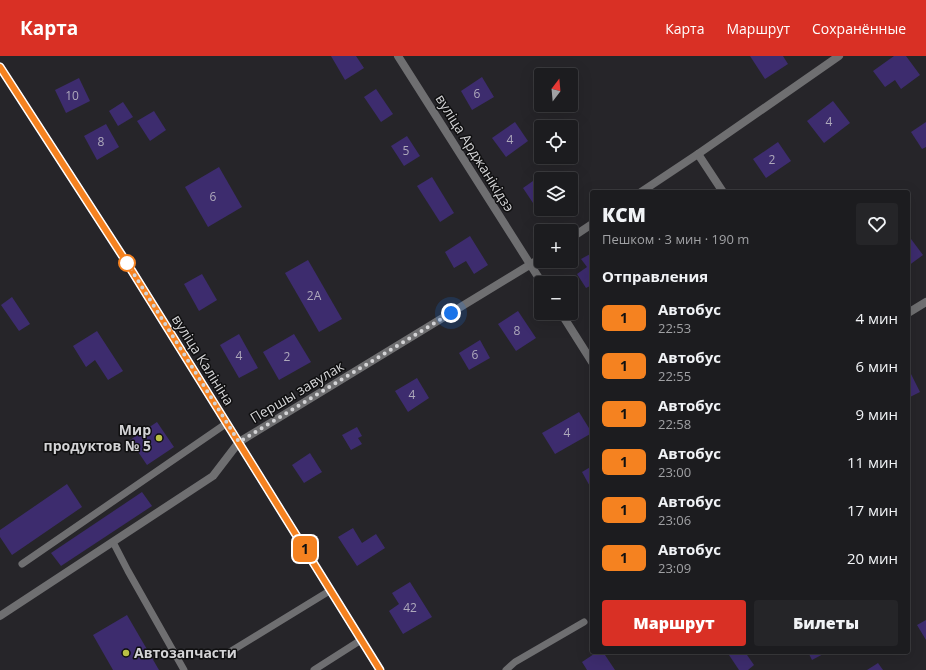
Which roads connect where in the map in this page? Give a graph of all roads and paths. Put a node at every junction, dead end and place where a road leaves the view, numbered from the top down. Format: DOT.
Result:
graph roads {
  1 [pos="398,56"];
  2 [pos="823,56"];
  3 [pos="839,56"];
  4 [pos="828,64"];
  5 [pos="0,67"];
  6 [pos="698,154"];
  7 [pos="643,190"];
  8 [pos="722,190"];
  9 [pos="590,225"];
  10 [pos="578,233"];
  11 [pos="534,262"];
  12 [pos="530,265"];
  13 [pos="537,276"];
  14 [pos="926,302"];
  15 [pos="910,312"];
  16 [pos="565,320"];
  17 [pos="590,359"];
  18 [pos="227,423"];
  19 [pos="239,442"];
  20 [pos="113,542"];
  21 [pos="22,564"];
  22 [pos="331,590"];
  23 [pos="0,616"];
  24 [pos="584,622"];
  25 [pos="361,640"];
  26 [pos="228,653"];
  27 [pos="184,670"];
  28 [pos="314,670"];
  29 [pos="380,670"];
  30 [pos="506,670"];
  1 -- 12 [label="street, вуліца Арджанікідзэ"];
  2 -- 4 [label="street"];
  3 -- 4 [label="street"];
  4 -- 6 [label="street"];
  5 -- 18 [label="street, вуліца Калініна"];
  6 -- 7 [label="street"];
  6 -- 8 [label="street"];
  9 -- 10 [label="street"];
  11 -- 12 [label="street, Першы завулак"];
  12 -- 13 [label="street, вуліца Арджанікідзэ"];
  12 -- 19 [label="street, Першы завулак"];
  14 -- 15 [label="street"];
  16 -- 17 [label="street"];
  18 -- 19 [label="street, вуліца Калініна"];
  18 -- 21 [label="lane"];
  19 -- 20 [label="street, Першы завулак"];
  19 -- 22 [label="street, вуліца Калініна"];
  20 -- 23 [label="street, Першы завулак"];
  20 -- 27 [label="lane"];
  22 -- 25 [label="street, вуліца Калініна"];
  22 -- 26 [label="lane"];
  24 -- 30 [label="lane"];
  25 -- 28 [label="lane"];
  25 -- 29 [label="street, вуліца Калініна"];
}
